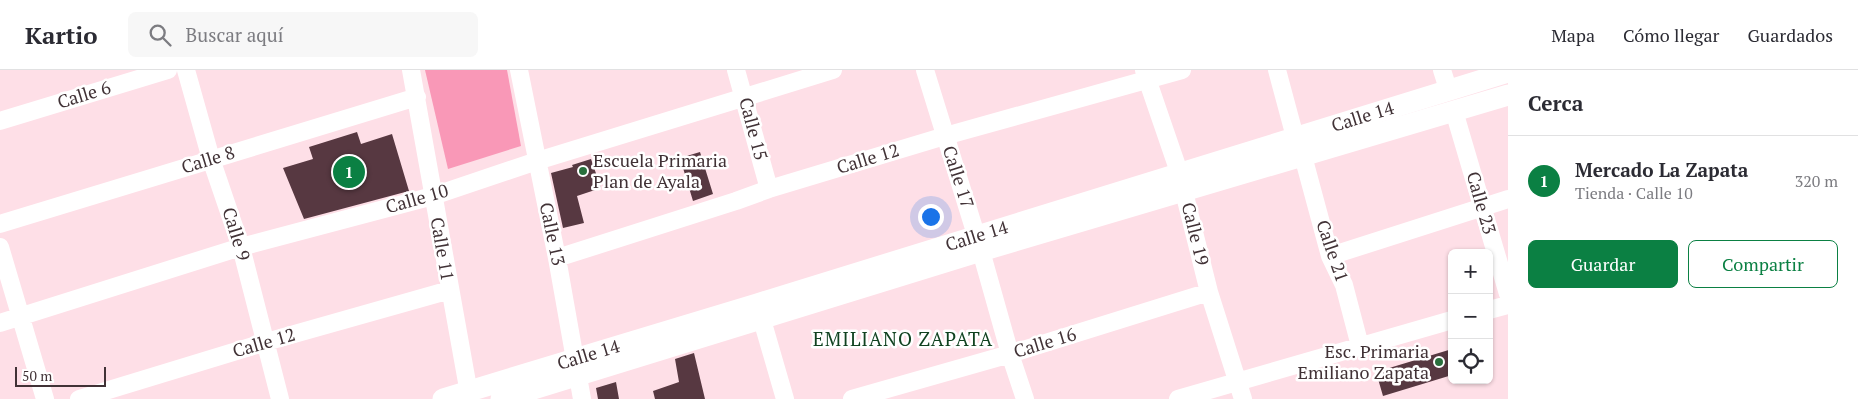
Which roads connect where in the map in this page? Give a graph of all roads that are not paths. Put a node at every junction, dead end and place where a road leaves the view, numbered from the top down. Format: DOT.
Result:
graph roads {
  1 [pos="168,70"];
  2 [pos="186,70"];
  3 [pos="411,70"];
  4 [pos="518,70"];
  5 [pos="736,70"];
  6 [pos="833,70"];
  7 [pos="924,70"];
  8 [pos="1182,70"];
  9 [pos="1277,70"];
  10 [pos="1508,72"];
  11 [pos="1145,75"];
  12 [pos="1445,80"];
  13 [pos="1508,95"];
  14 [pos="745,97"];
  15 [pos="417,98"];
  16 [pos="1454,111"];
  17 [pos="0,121"];
  18 [pos="945,136"];
  19 [pos="1296,137"];
  20 [pos="1303,156"];
  21 [pos="211,159"];
  22 [pos="537,161"];
  23 [pos="1181,181"];
  24 [pos="769,189"];
  25 [pos="433,196"];
  26 [pos="1508,199"];
  27 [pos="1482,207"];
  28 [pos="0,224"];
  29 [pos="979,243"];
  30 [pos="0,247"];
  31 [pos="241,248"];
  32 [pos="1330,256"];
  33 [pos="558,258"];
  34 [pos="450,290"];
  35 [pos="1209,292"];
  36 [pos="1508,294"];
  37 [pos="1508,304"];
  38 [pos="1493,309"];
  39 [pos="759,312"];
  40 [pos="21,317"];
  41 [pos="1448,321"];
  42 [pos="0,323"];
  43 [pos="266,342"];
  44 [pos="1360,346"];
  45 [pos="1010,354"];
  46 [pos="577,367"];
  47 [pos="1237,382"];
  48 [pos="469,396"];
  49 [pos="45,399"];
  50 [pos="79,399"];
  51 [pos="280,399"];
  52 [pos="443,399"];
  53 [pos="501,399"];
  54 [pos="582,399"];
  55 [pos="785,399"];
  56 [pos="852,399"];
  57 [pos="1025,399"];
  58 [pos="1178,399"];
  59 [pos="1243,399"];
  1 -- 17 [label="street, Calle 6"];
  2 -- 21 [label="street, Calle 9"];
  3 -- 15 [label="street, Calle 11"];
  4 -- 22 [label="street, Calle 13"];
  5 -- 14 [label="street, Calle 15"];
  6 -- 14 [label="street, Calle 10"];
  7 -- 18 [label="street, Calle 17"];
  8 -- 11 [label="street, Calle 12"];
  9 -- 19 [label="street"];
  10 -- 12 [label="main road, Calle 14"];
  11 -- 18 [label="street, Calle 12"];
  11 -- 23 [label="street, Calle 19"];
  12 -- 19 [label="main road, Calle 14"];
  13 -- 16 [label="main road, Calle 14"];
  14 -- 22 [label="street, Calle 10"];
  14 -- 24 [label="street, Calle 15"];
  15 -- 21 [label="street, Calle 8"];
  15 -- 25 [label="street, Calle 11"];
  16 -- 20 [label="main road, Calle 14"];
  16 -- 27 [label="street, Calle 23"];
  18 -- 24 [label="street, Calle 12"];
  18 -- 29 [label="street, Calle 17"];
  19 -- 23 [label="main road, Calle 14"];
  20 -- 23 [label="main road, Calle 14"];
  20 -- 32 [label="street, Calle 21"];
  21 -- 28 [label="street, Calle 8"];
  21 -- 31 [label="street, Calle 9"];
  22 -- 25 [label="street, Calle 10"];
  22 -- 33 [label="street, Calle 13"];
  23 -- 29 [label="main road, Calle 14"];
  23 -- 35 [label="street, Calle 19"];
  24 -- 33 [label="street, Calle 12"];
  25 -- 31 [label="street, Calle 10"];
  25 -- 34 [label="street, Calle 11"];
  26 -- 27 [label="street"];
  27 -- 32 [label="street"];
  27 -- 36 [label="street, Calle 23"];
  29 -- 39 [label="main road, Calle 14"];
  29 -- 45 [label="street, Calle 17"];
  30 -- 40 [label="street"];
  31 -- 40 [label="street, Calle 10"];
  31 -- 43 [label="street, Calle 9"];
  32 -- 44 [label="street, Calle 21"];
  33 -- 46 [label="street, Calle 13"];
  34 -- 43 [label="street, Calle 12"];
  34 -- 48 [label="street, Calle 11"];
  35 -- 45 [label="street, Calle 16"];
  35 -- 47 [label="street, Calle 19"];
  37 -- 38 [label="street"];
  39 -- 46 [label="main road, Calle 14"];
  39 -- 55 [label="street"];
  40 -- 42 [label="street, Calle 10"];
  40 -- 49 [label="street"];
  41 -- 44 [label="street"];
  43 -- 50 [label="street, Calle 12"];
  43 -- 51 [label="street, Calle 9"];
  44 -- 47 [label="street"];
  45 -- 56 [label="street, Calle 16"];
  45 -- 57 [label="street, Calle 17"];
  46 -- 48 [label="main road, Calle 14"];
  46 -- 53 [label="main road, Calle 14"];
  46 -- 54 [label="street, Calle 13"];
  47 -- 58 [label="street"];
  47 -- 59 [label="street, Calle 19"];
  48 -- 52 [label="main road, Calle 14"];
}
